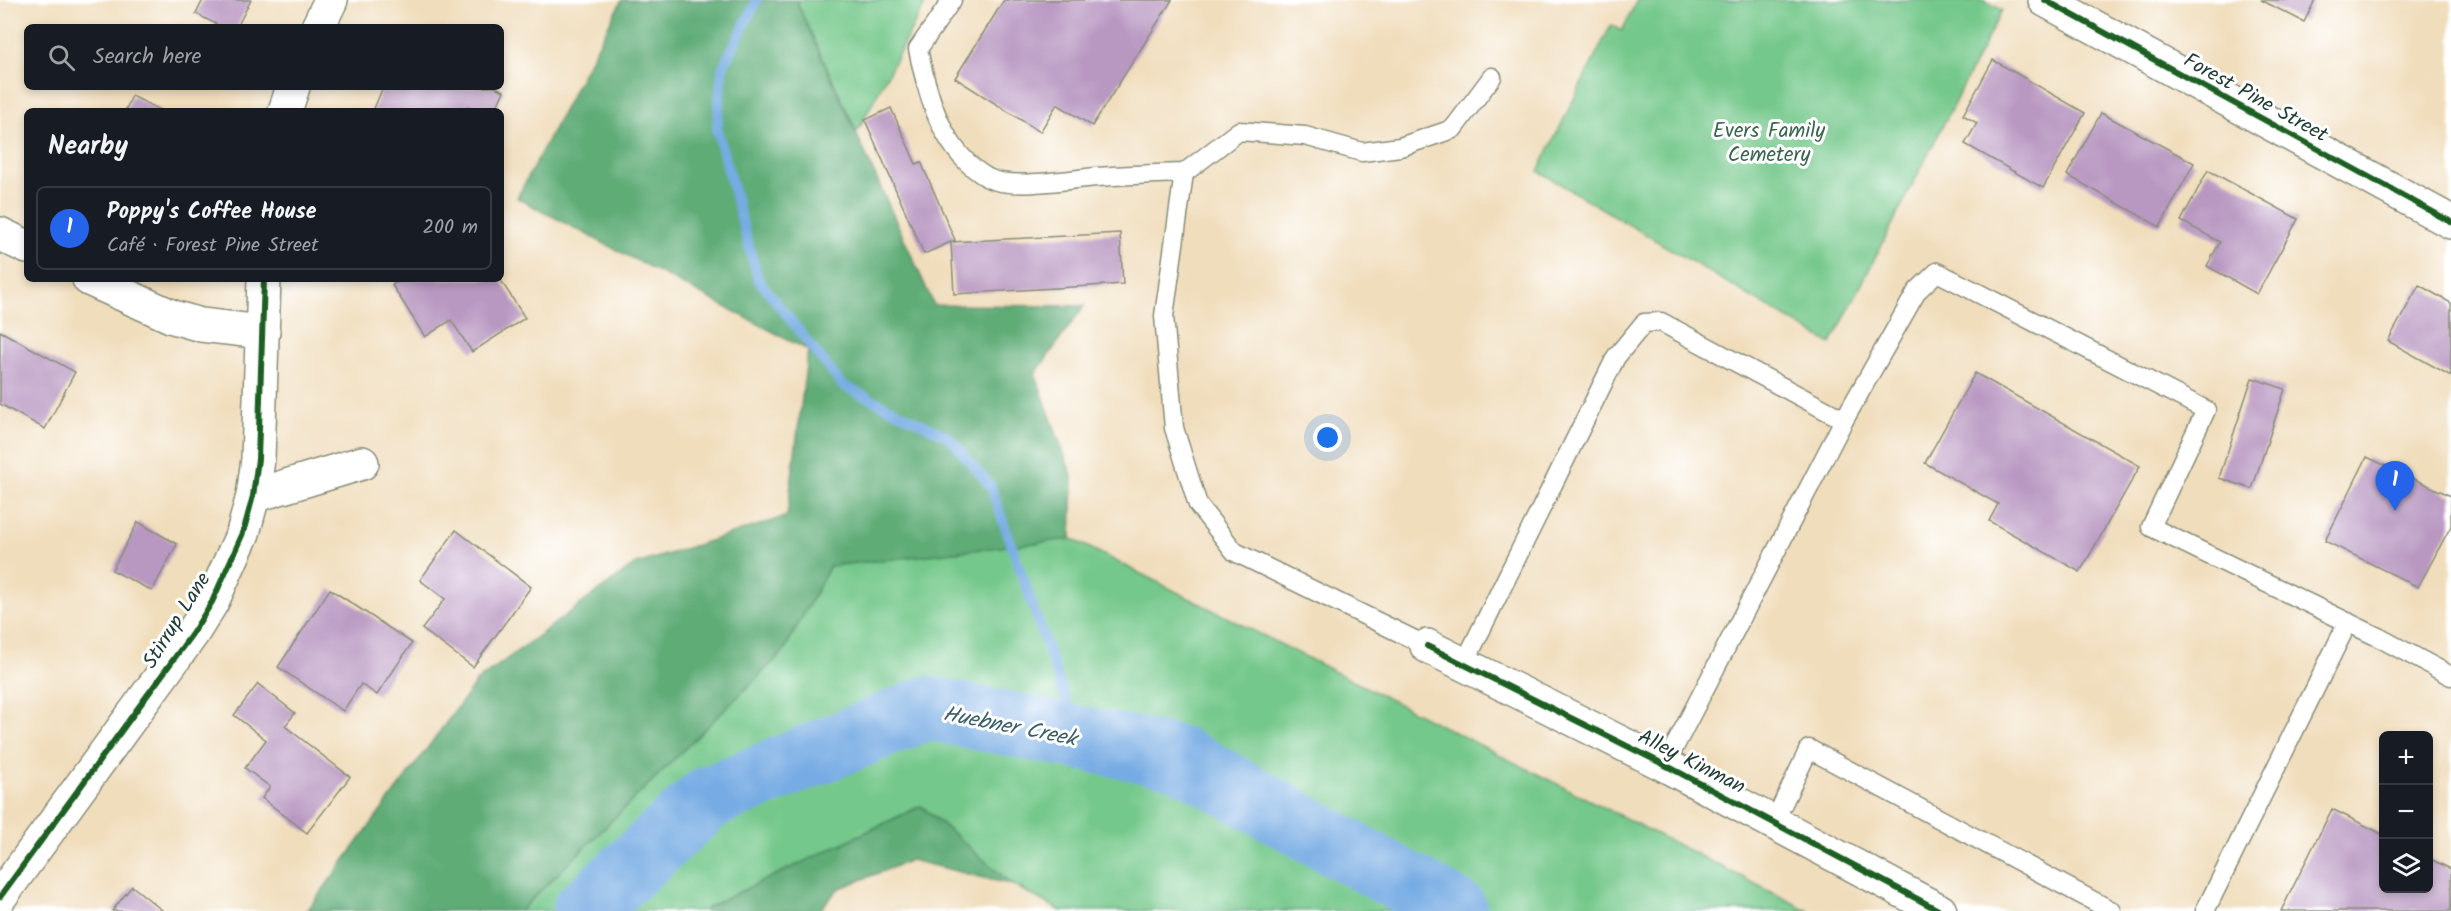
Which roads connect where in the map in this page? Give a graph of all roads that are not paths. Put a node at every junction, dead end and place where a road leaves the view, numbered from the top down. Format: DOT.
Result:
graph roads {
  1 [pos="331,0"];
  2 [pos="952,0"];
  3 [pos="2045,0"];
  4 [pos="319,24"];
  5 [pos="1492,77"];
  6 [pos="292,90"];
  7 [pos="286,108"];
  8 [pos="1185,172"];
  9 [pos="2451,222"];
  10 [pos="0,234"];
  11 [pos="24,246"];
  12 [pos="96,282"];
  13 [pos="264,282"];
  14 [pos="263,332"];
  15 [pos="1844,420"];
  16 [pos="362,463"];
  17 [pos="253,496"];
  18 [pos="2348,622"];
  19 [pos="1427,646"];
  20 [pos="1464,664"];
  21 [pos="2451,676"];
  22 [pos="1665,765"];
  23 [pos="1774,822"];
  24 [pos="0,897"];
  25 [pos="1940,911"];
  26 [pos="2112,911"];
  27 [pos="2205,911"];
  1 -- 4 [label="street"];
  2 -- 8 [label="lane"];
  3 -- 9 [label="street, Forest Pine Street"];
  5 -- 8 [label="lane"];
  6 -- 7 [label="street"];
  8 -- 19 [label="lane"];
  10 -- 11 [label="street"];
  12 -- 14 [label="street"];
  13 -- 14 [label="street, Stirrup Lane"];
  14 -- 17 [label="street, Stirrup Lane"];
  15 -- 18 [label="lane"];
  15 -- 20 [label="lane"];
  15 -- 22 [label="lane"];
  16 -- 17 [label="street"];
  17 -- 24 [label="street, Stirrup Lane"];
  18 -- 21 [label="lane"];
  18 -- 27 [label="lane"];
  19 -- 20 [label="street, Alley Kinman"];
  20 -- 22 [label="street, Alley Kinman"];
  22 -- 23 [label="street, Alley Kinman"];
  23 -- 25 [label="street, Alley Kinman"];
  23 -- 26 [label="lane"];
}
